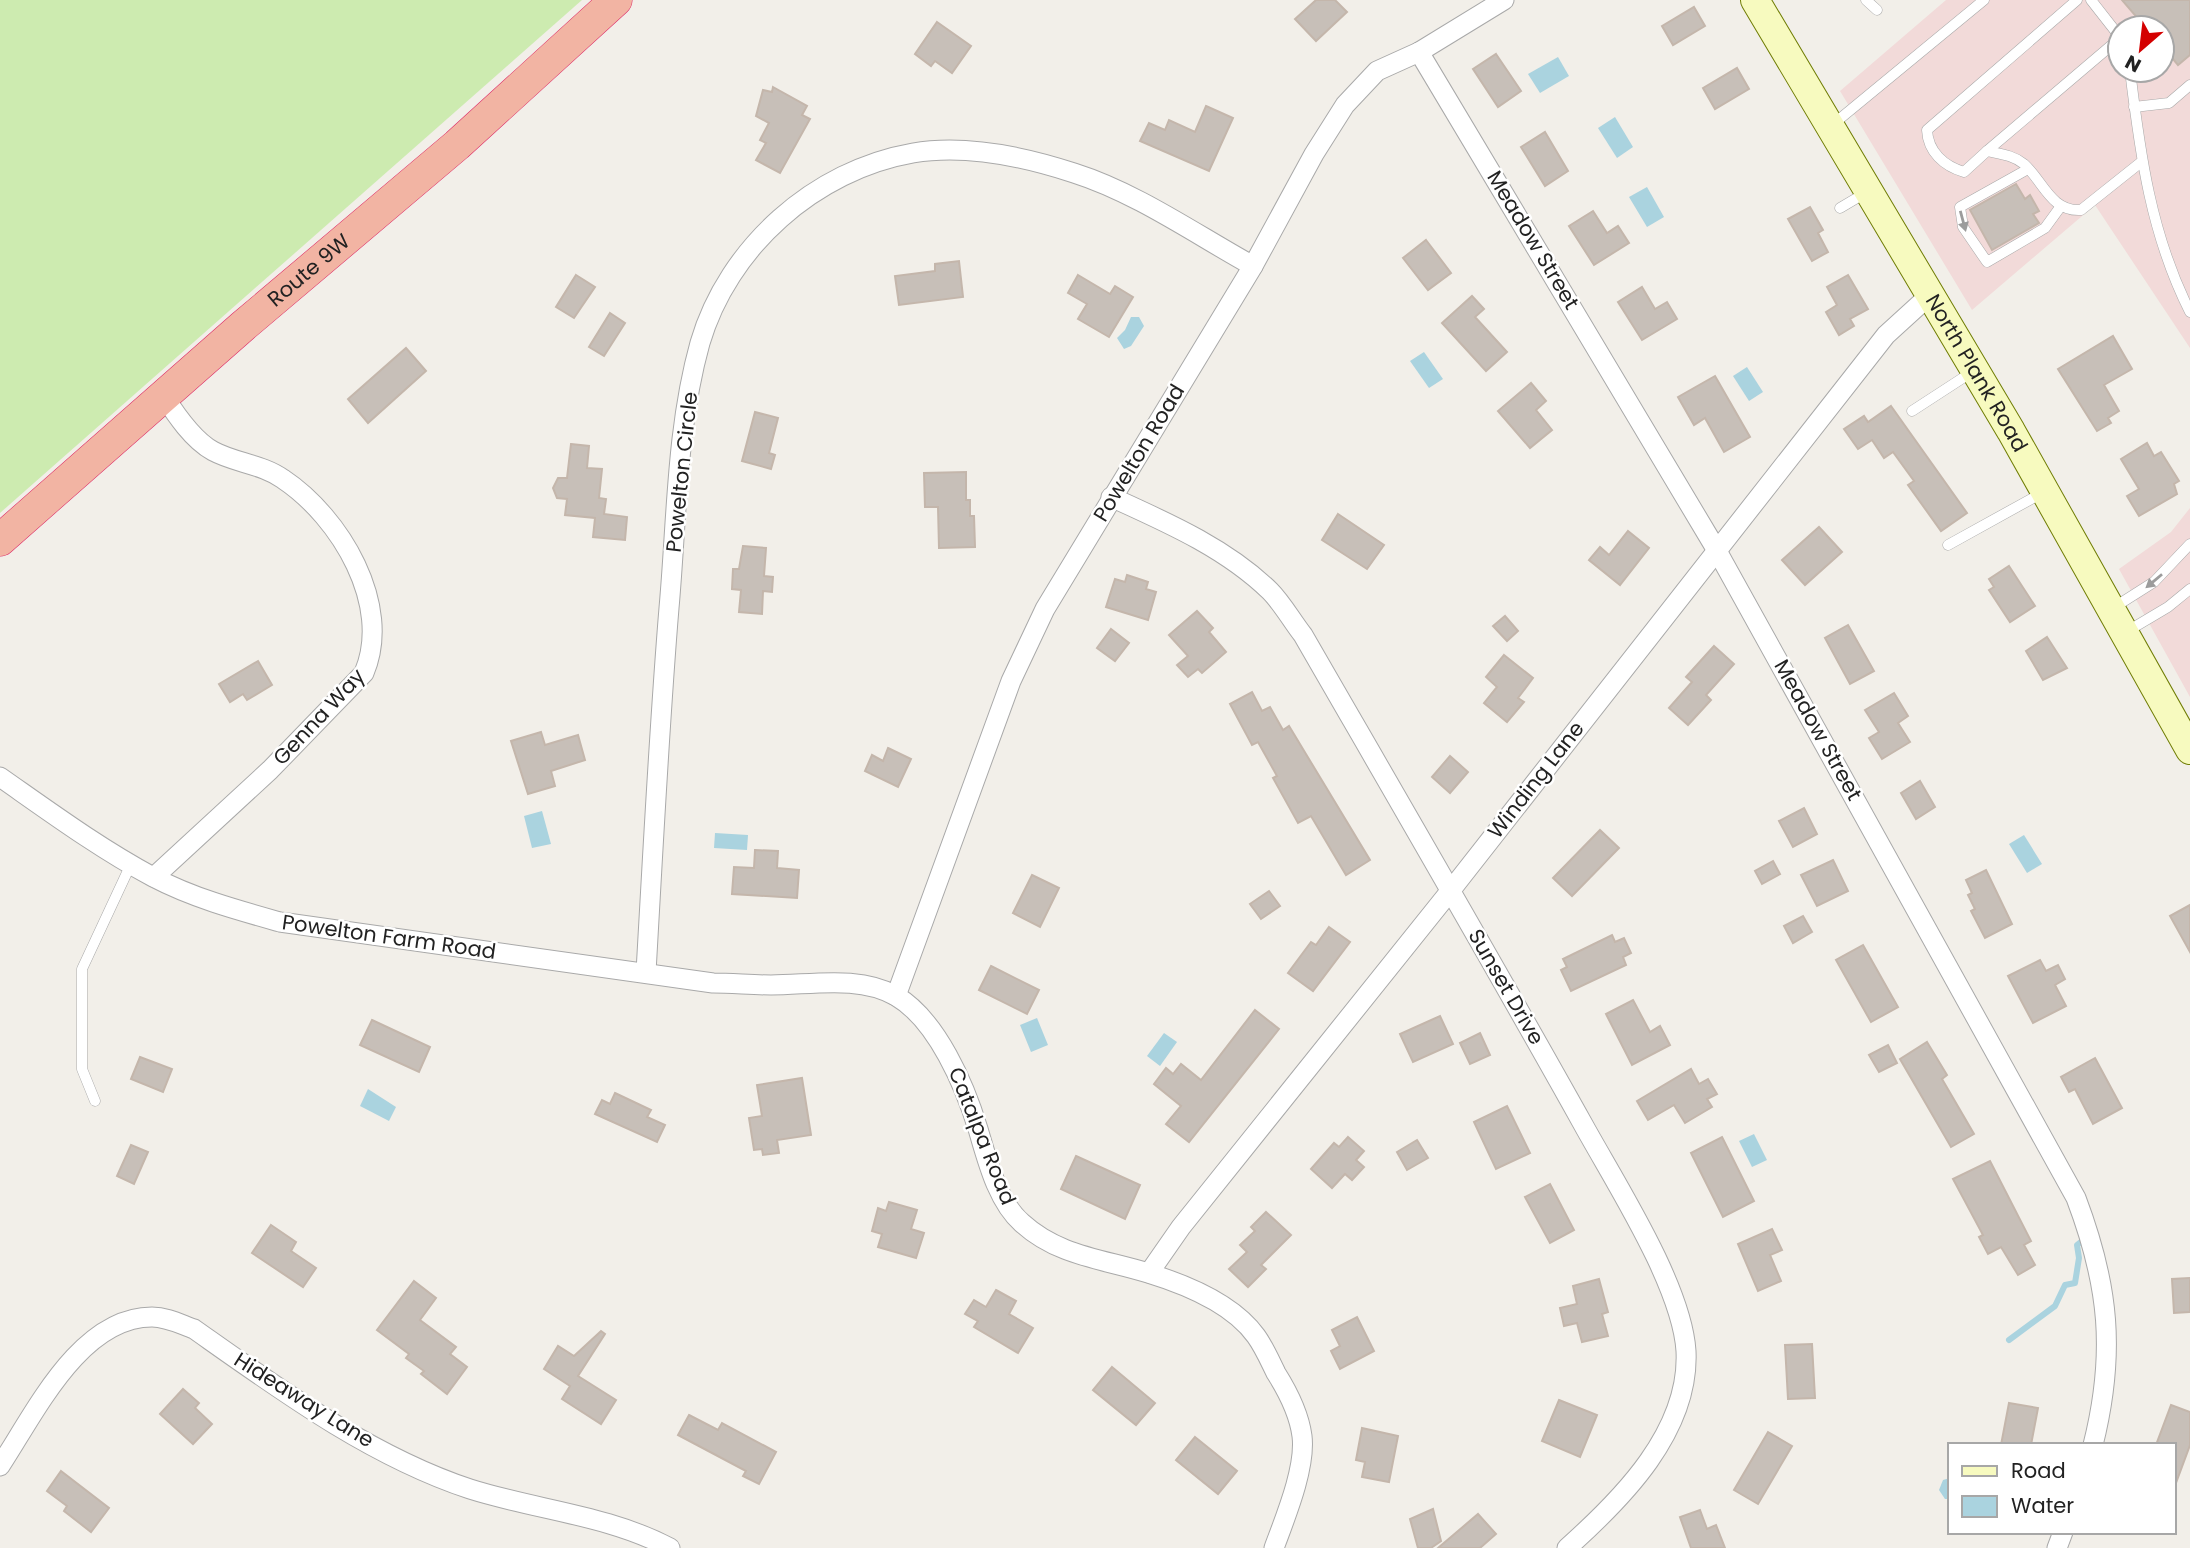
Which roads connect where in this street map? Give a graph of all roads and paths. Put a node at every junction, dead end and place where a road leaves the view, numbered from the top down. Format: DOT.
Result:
graph roads {
  1 [pos="616,0"];
  2 [pos="1504,0"];
  3 [pos="1755,0"];
  4 [pos="1866,0"];
  5 [pos="1984,0"];
  6 [pos="2077,0"];
  7 [pos="2091,0"];
  8 [pos="1877,10"];
  9 [pos="2106,20"];
  10 [pos="2106,50"];
  11 [pos="1419,52"];
  12 [pos="2132,84"];
  13 [pos="2190,85"];
  14 [pos="2134,107"];
  15 [pos="1830,126"];
  16 [pos="1987,152"];
  17 [pos="2140,163"];
  18 [pos="2028,169"];
  19 [pos="1869,191"];
  20 [pos="2061,206"];
  21 [pos="1840,208"];
  22 [pos="1253,266"];
  23 [pos="1931,294"];
  24 [pos="2190,312"];
  25 [pos="1975,370"];
  26 [pos="164,396"];
  27 [pos="1912,411"];
  28 [pos="2045,491"];
  29 [pos="1111,497"];
  30 [pos="0,540"];
  31 [pos="2190,544"];
  32 [pos="1948,545"];
  33 [pos="1716,549"];
  34 [pos="2190,589"];
  35 [pos="2111,608"];
  36 [pos="2125,633"];
  37 [pos="2190,750"];
  38 [pos="0,777"];
  39 [pos="131,864"];
  40 [pos="154,877"];
  41 [pos="1451,890"];
  42 [pos="646,972"];
  43 [pos="896,996"];
  44 [pos="95,1101"];
  45 [pos="1149,1273"];
  46 [pos="2093,1443"];
  47 [pos="0,1466"];
  48 [pos="1580,1544"];
  49 [pos="670,1548"];
  50 [pos="1274,1548"];
  1 -- 26 [label="highway, Route 9W"];
  2 -- 11 [label="street, Powelton Road"];
  3 -- 15 [label="main road, North Plank Road"];
  4 -- 8 [label="lane"];
  5 -- 15 [label="lane"];
  6 -- 16 [label="lane"];
  7 -- 9 [label="lane"];
  10 -- 16 [label="lane"];
  11 -- 22 [label="street, Powelton Road"];
  11 -- 33 [label="street, Meadow Street"];
  12 -- 14 [label="lane"];
  13 -- 14 [label="lane"];
  14 -- 17 [label="lane"];
  15 -- 19 [label="main road, North Plank Road"];
  16 -- 18 [label="lane"];
  17 -- 20 [label="lane"];
  17 -- 24 [label="lane"];
  18 -- 20 [label="lane"];
  18 -- 20 [label="lane, one-way"];
  19 -- 21 [label="lane"];
  19 -- 23 [label="main road, North Plank Road"];
  22 -- 29 [label="street, Powelton Road"];
  22 -- 42 [label="street, Powelton Circle"];
  23 -- 25 [label="main road, North Plank Road"];
  23 -- 33 [label="street, Winding Lane"];
  25 -- 27 [label="lane"];
  25 -- 28 [label="main road, North Plank Road"];
  26 -- 30 [label="highway, Route 9W"];
  26 -- 40 [label="street, Genna Way"];
  28 -- 32 [label="lane"];
  28 -- 35 [label="main road, North Plank Road"];
  29 -- 41 [label="street, Sunset Drive"];
  29 -- 43 [label="street, Powelton Road"];
  31 -- 35 [label="lane, one-way"];
  33 -- 41 [label="street, Winding Lane"];
  33 -- 46 [label="street, Meadow Street"];
  34 -- 36 [label="lane"];
  35 -- 36 [label="main road, North Plank Road"];
  36 -- 37 [label="main road, North Plank Road"];
  38 -- 39 [label="street, Powelton Farm Road"];
  39 -- 40 [label="street, Powelton Farm Road"];
  39 -- 44 [label="lane"];
  40 -- 42 [label="street, Powelton Farm Road"];
  41 -- 45 [label="street, Winding Lane"];
  41 -- 48 [label="street, Sunset Drive"];
  42 -- 43 [label="street, Catalpa Road"];
  43 -- 45 [label="street, Catalpa Road"];
  45 -- 50 [label="street, Catalpa Road"];
  47 -- 49 [label="street, Hideaway Lane"];
}
